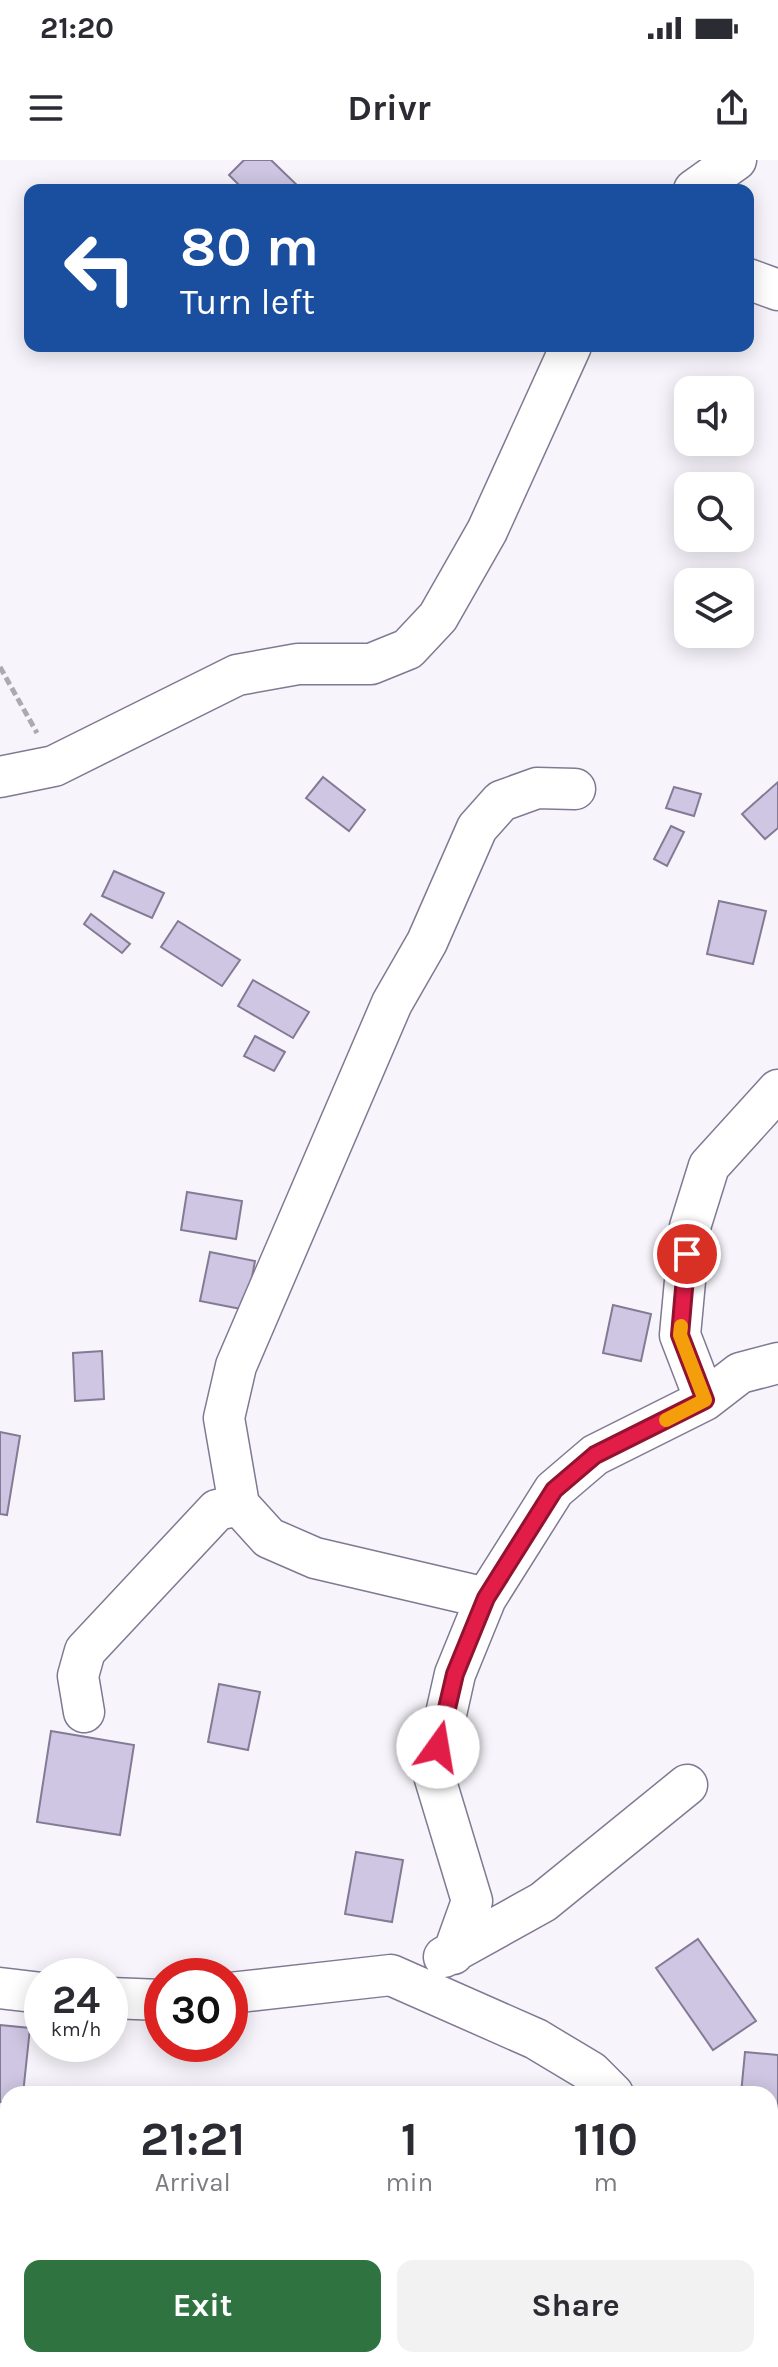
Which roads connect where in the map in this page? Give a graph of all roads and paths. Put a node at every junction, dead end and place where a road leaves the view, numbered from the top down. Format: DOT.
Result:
graph roads {
  1 [pos="736,160"];
  2 [pos="702,184"];
  3 [pos="754,281"];
  4 [pos="778,290"];
  5 [pos="568,352"];
  6 [pos="0,667"];
  7 [pos="54,766"];
  8 [pos="0,777"];
  9 [pos="575,789"];
  10 [pos="778,1090"];
  11 [pos="778,1363"];
  12 [pos="705,1400"];
  13 [pos="239,1505"];
  14 [pos="486,1598"];
  15 [pos="84,1712"];
  16 [pos="687,1785"];
  17 [pos="453,1954"];
  18 [pos="391,1975"];
  19 [pos="0,1988"];
  20 [pos="24,1991"];
  21 [pos="248,1991"];
  22 [pos="605,2086"];
  1 -- 2 [label="street"];
  3 -- 4 [label="street"];
  5 -- 7 [label="street"];
  6 -- 7 [label="path"];
  7 -- 8 [label="street"];
  9 -- 13 [label="street"];
  10 -- 12 [label="street"];
  11 -- 12 [label="street"];
  12 -- 14 [label="street"];
  13 -- 14 [label="street"];
  13 -- 15 [label="street"];
  14 -- 17 [label="street"];
  16 -- 17 [label="street"];
  17 -- 18 [label="street"];
  18 -- 21 [label="street"];
  18 -- 22 [label="street"];
  19 -- 20 [label="street"];
}
